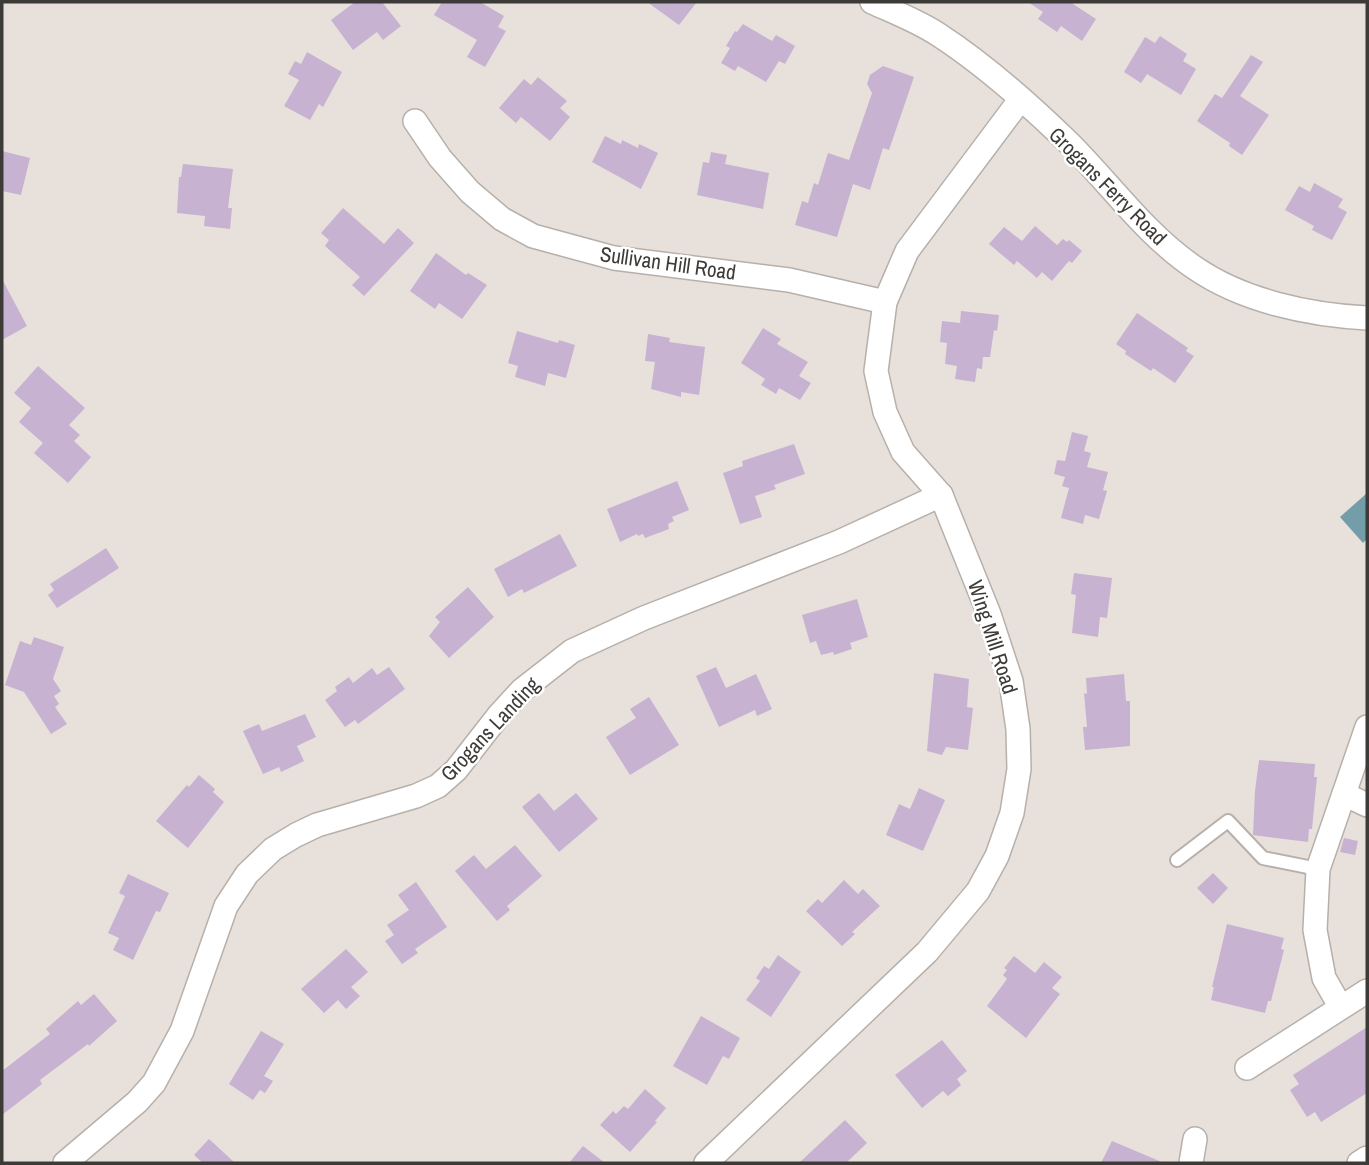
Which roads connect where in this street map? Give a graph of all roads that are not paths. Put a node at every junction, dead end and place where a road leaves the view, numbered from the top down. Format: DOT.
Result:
graph roads {
  1 [pos="872,2"];
  2 [pos="1020,100"];
  3 [pos="415,121"];
  4 [pos="885,302"];
  5 [pos="1367,318"];
  6 [pos="941,495"];
  7 [pos="1367,726"];
  8 [pos="1344,794"];
  9 [pos="1367,805"];
  10 [pos="1177,860"];
  11 [pos="1318,869"];
  12 [pos="1367,991"];
  13 [pos="1340,1006"];
  14 [pos="1247,1068"];
  15 [pos="1195,1139"];
  16 [pos="1367,1158"];
  17 [pos="65,1163"];
  18 [pos="706,1163"];
  19 [pos="1191,1163"];
  20 [pos="1359,1163"];
  1 -- 2 [label="street, Grogans Ferry Road"];
  2 -- 4 [label="street, Wing Mill Road"];
  2 -- 5 [label="street, Grogans Ferry Road"];
  3 -- 4 [label="street, Sullivan Hill Road"];
  4 -- 6 [label="street, Wing Mill Road"];
  6 -- 17 [label="street, Grogans Landing"];
  6 -- 18 [label="street, Wing Mill Road"];
  7 -- 8 [label="street"];
  8 -- 9 [label="street"];
  8 -- 11 [label="street"];
  10 -- 11 [label="lane"];
  11 -- 13 [label="street"];
  12 -- 13 [label="street"];
  13 -- 14 [label="street"];
  15 -- 19 [label="street"];
  16 -- 20 [label="street"];
}
